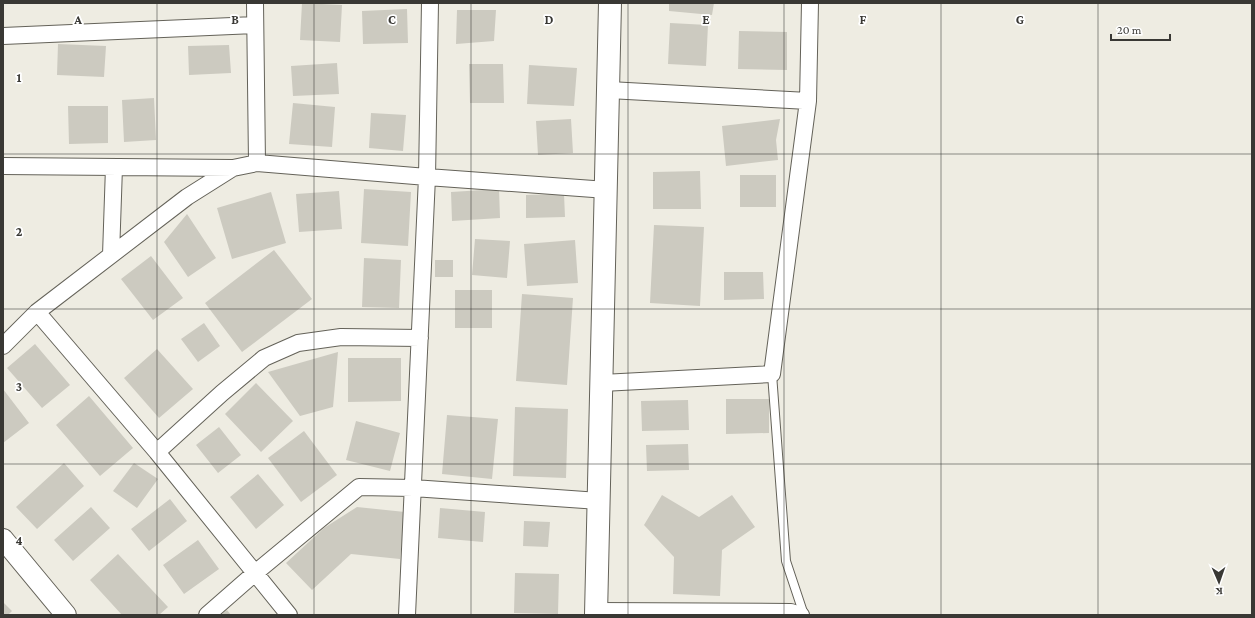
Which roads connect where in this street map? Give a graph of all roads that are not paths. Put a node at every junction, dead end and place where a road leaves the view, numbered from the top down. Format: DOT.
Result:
graph roads {
  1 [pos="255,3"];
  2 [pos="430,3"];
  3 [pos="610,3"];
  4 [pos="810,3"];
  5 [pos="255,25"];
  6 [pos="3,36"];
  7 [pos="608,90"];
  8 [pos="808,101"];
  9 [pos="257,162"];
  10 [pos="3,166"];
  11 [pos="114,166"];
  12 [pos="233,168"];
  13 [pos="427,177"];
  14 [pos="607,190"];
  15 [pos="111,255"];
  16 [pos="36,312"];
  17 [pos="420,338"];
  18 [pos="3,346"];
  19 [pos="772,374"];
  20 [pos="602,383"];
  21 [pos="157,452"];
  22 [pos="412,488"];
  23 [pos="599,501"];
  24 [pos="3,539"];
  25 [pos="255,573"];
  26 [pos="596,613"];
  27 [pos="66,615"];
  28 [pos="207,615"];
  29 [pos="289,615"];
  30 [pos="407,615"];
  31 [pos="803,615"];
  1 -- 5 [label="street"];
  2 -- 13 [label="street"];
  3 -- 7 [label="main road"];
  4 -- 8 [label="street"];
  5 -- 6 [label="street"];
  5 -- 9 [label="street"];
  7 -- 8 [label="street"];
  7 -- 14 [label="main road"];
  8 -- 19 [label="street"];
  9 -- 12 [label="street"];
  9 -- 13 [label="street"];
  10 -- 11 [label="street"];
  11 -- 12 [label="street"];
  11 -- 15 [label="street"];
  12 -- 15 [label="street"];
  13 -- 14 [label="street"];
  13 -- 17 [label="street"];
  14 -- 20 [label="main road"];
  15 -- 16 [label="street"];
  16 -- 18 [label="street"];
  16 -- 21 [label="street"];
  17 -- 21 [label="street"];
  17 -- 22 [label="street"];
  19 -- 20 [label="street"];
  19 -- 31 [label="lane"];
  20 -- 23 [label="main road"];
  21 -- 25 [label="street"];
  22 -- 23 [label="street"];
  22 -- 25 [label="street"];
  22 -- 30 [label="street"];
  23 -- 26 [label="main road"];
  24 -- 27 [label="street"];
  25 -- 28 [label="street"];
  25 -- 29 [label="street"];
  26 -- 31 [label="street"];
}
